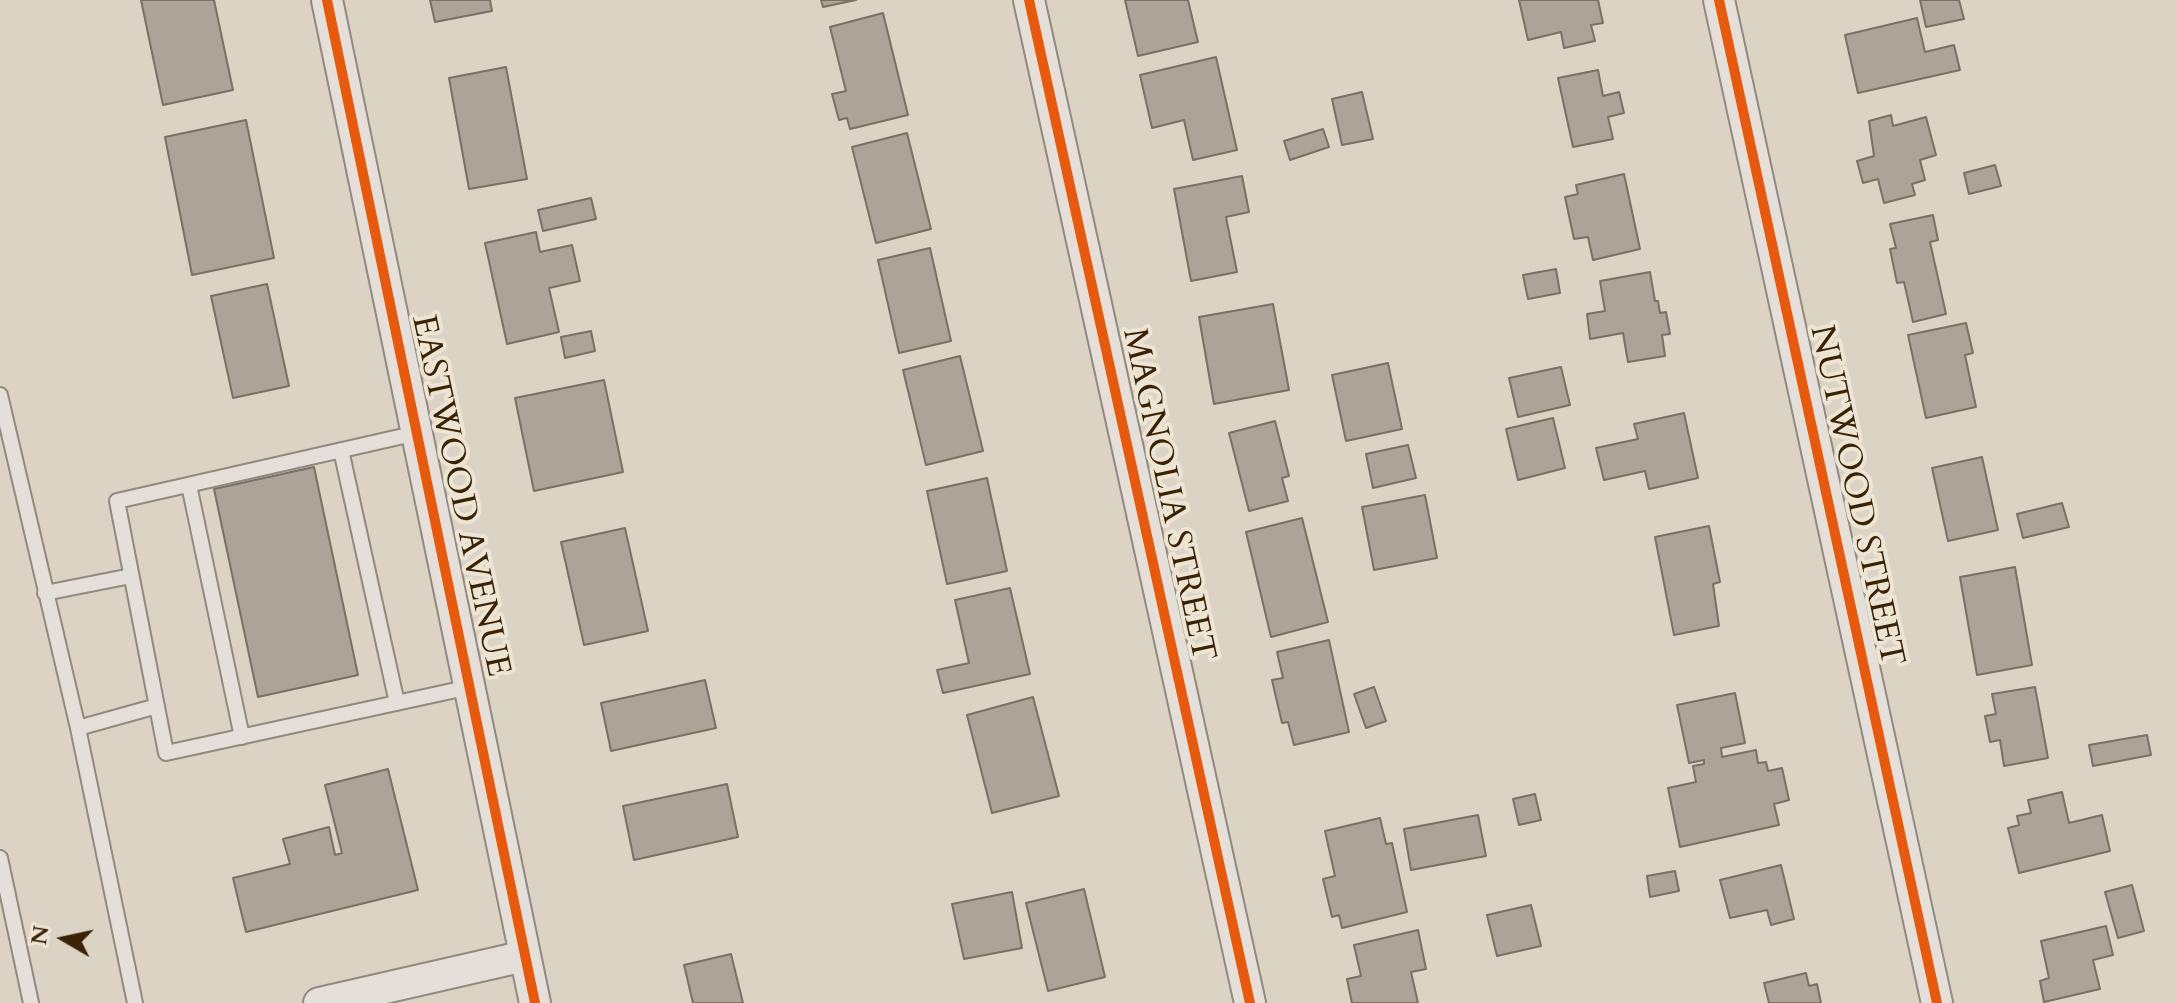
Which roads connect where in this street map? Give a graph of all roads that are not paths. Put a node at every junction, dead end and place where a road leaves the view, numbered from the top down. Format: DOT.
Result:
graph roads {
  1 [pos="327,0"];
  2 [pos="1029,0"];
  3 [pos="1719,0"];
  4 [pos="0,395"];
  5 [pos="417,433"];
  6 [pos="341,450"];
  7 [pos="189,485"];
  8 [pos="131,576"];
  9 [pos="45,593"];
  10 [pos="470,687"];
  11 [pos="397,703"];
  12 [pos="157,706"];
  13 [pos="78,728"];
  14 [pos="242,737"];
  15 [pos="0,858"];
  16 [pos="525,956"];
  17 [pos="31,1003"];
  18 [pos="135,1003"];
  19 [pos="319,1003"];
  20 [pos="535,1003"];
  21 [pos="1250,1003"];
  22 [pos="1937,1003"];
  1 -- 5 [label="street, EASTWOOD AVENUE"];
  2 -- 21 [label="street, MAGNOLIA STREET"];
  3 -- 22 [label="street, NUTWOOD STREET"];
  4 -- 9 [label="lane"];
  5 -- 6 [label="lane"];
  5 -- 10 [label="street, EASTWOOD AVENUE"];
  6 -- 7 [label="lane"];
  6 -- 11 [label="lane"];
  7 -- 8 [label="lane"];
  7 -- 14 [label="lane"];
  8 -- 9 [label="lane"];
  8 -- 12 [label="lane"];
  9 -- 13 [label="lane"];
  10 -- 11 [label="lane"];
  10 -- 16 [label="street, EASTWOOD AVENUE"];
  11 -- 14 [label="lane"];
  12 -- 13 [label="lane"];
  12 -- 14 [label="lane"];
  13 -- 18 [label="lane"];
  15 -- 17 [label="lane"];
  16 -- 19 [label="street"];
  16 -- 20 [label="street, EASTWOOD AVENUE"];
}
